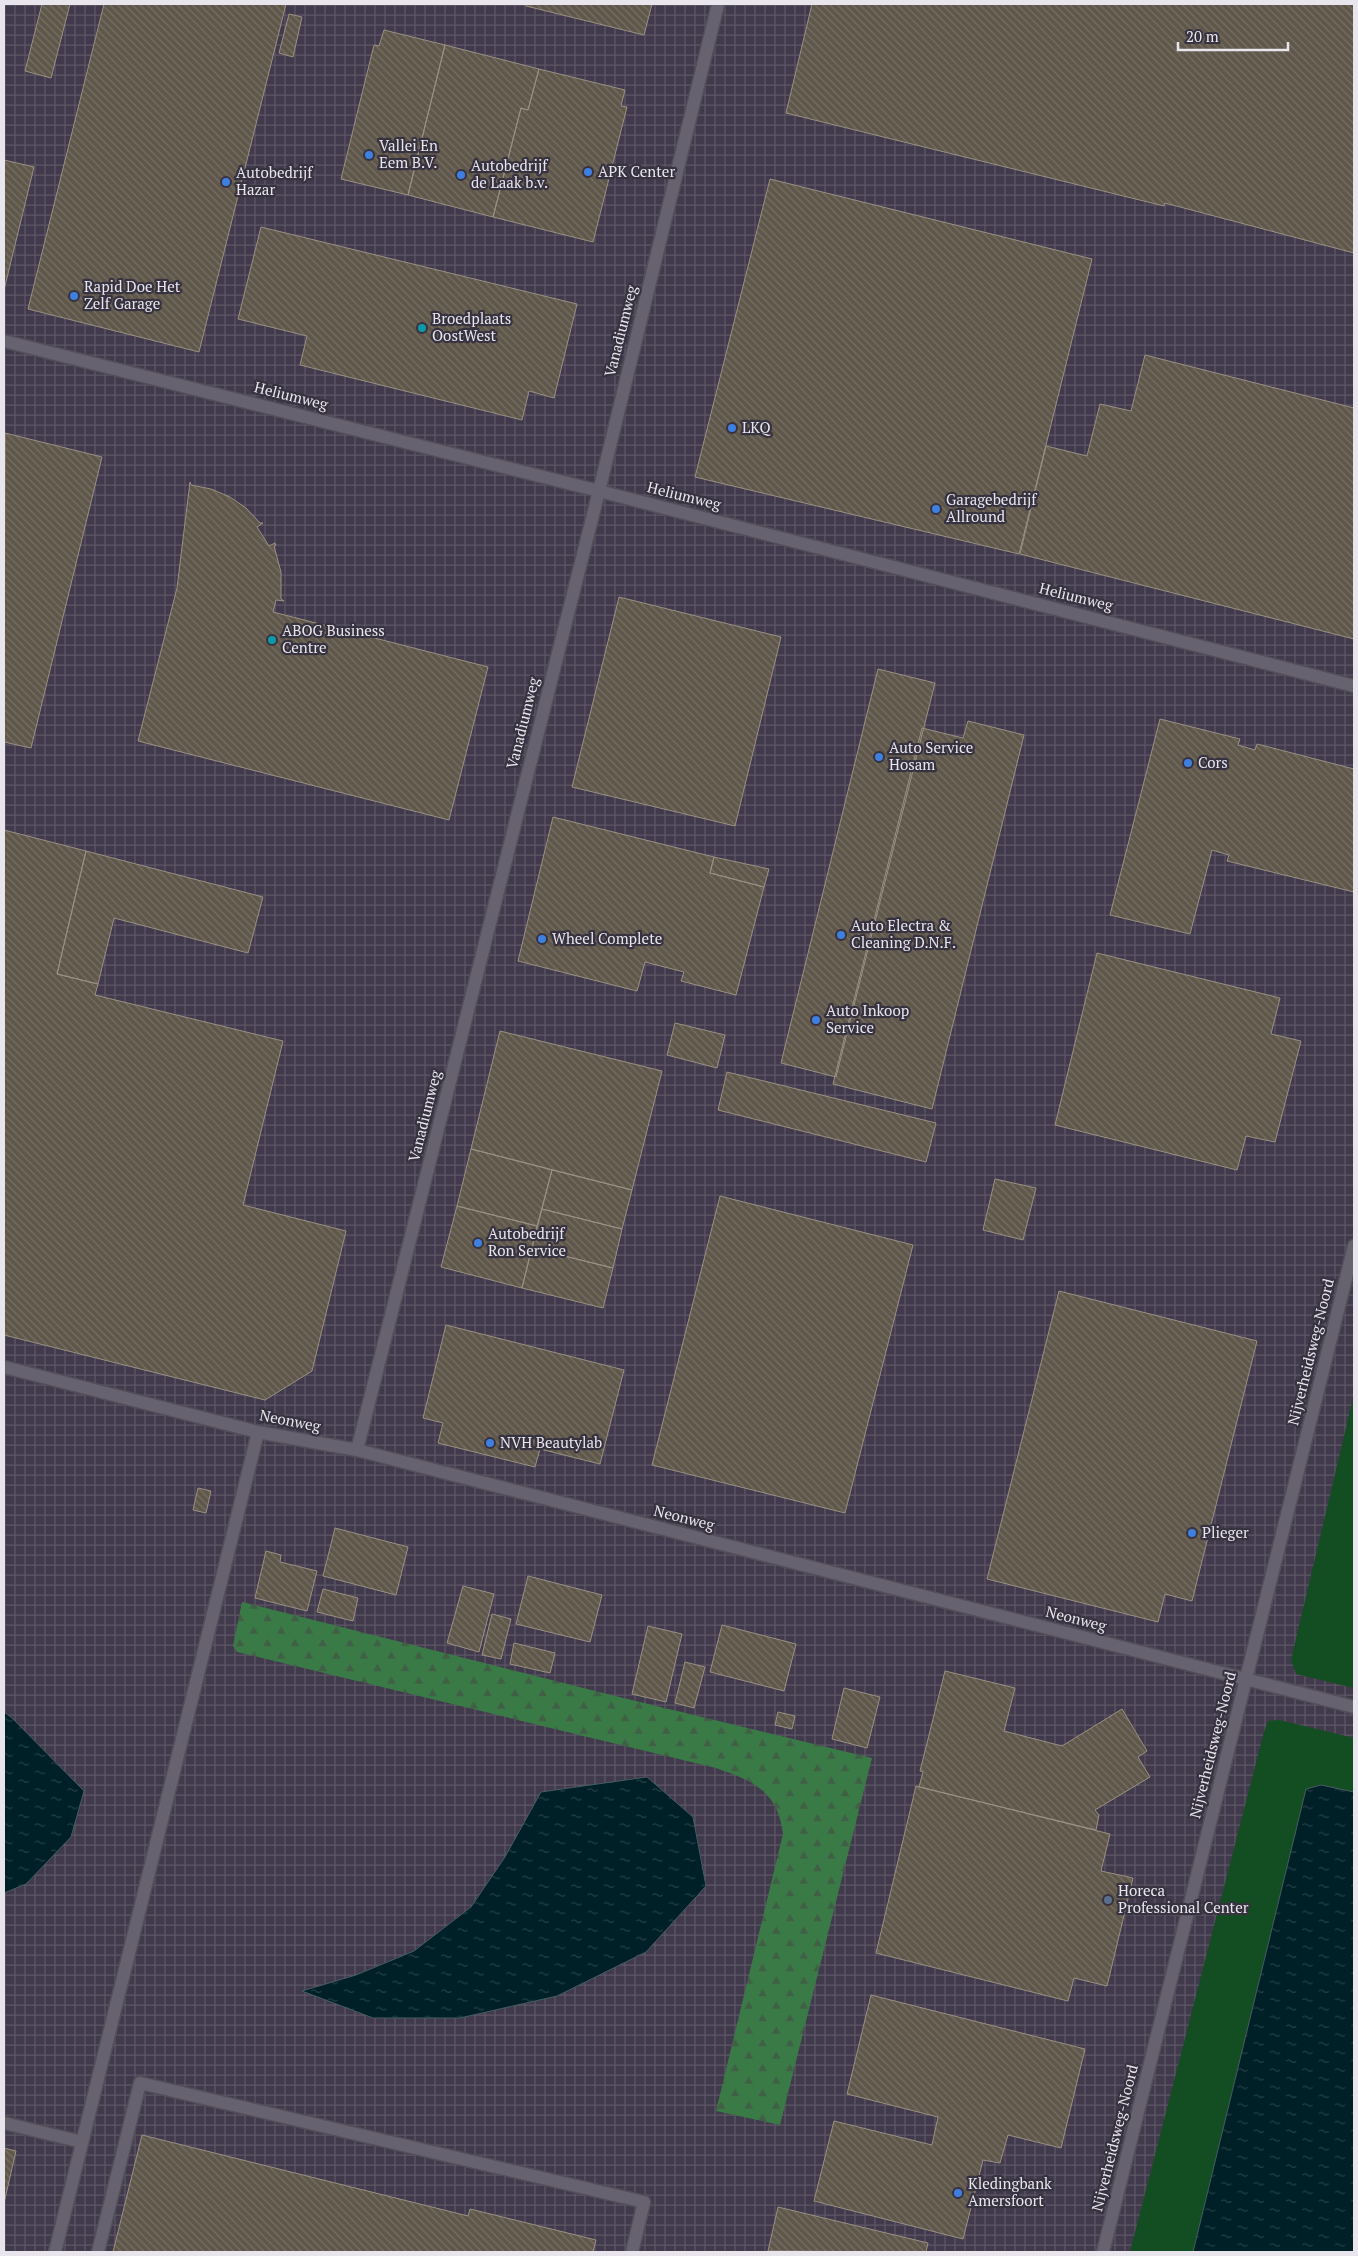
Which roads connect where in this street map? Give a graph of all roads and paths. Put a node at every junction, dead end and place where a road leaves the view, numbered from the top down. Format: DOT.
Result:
graph roads {
  1 [pos="718,4"];
  2 [pos="4,341"];
  3 [pos="599,490"];
  4 [pos="1354,686"];
  5 [pos="1354,1246"];
  6 [pos="4,1367"];
  7 [pos="258,1432"];
  8 [pos="357,1450"];
  9 [pos="1246,1679"];
  10 [pos="1354,1707"];
  11 [pos="4,2123"];
  12 [pos="82,2142"];
  13 [pos="55,2252"];
  14 [pos="98,2252"];
  15 [pos="632,2252"];
  16 [pos="1103,2252"];
  1 -- 3 [label="street, Vanadiumweg"];
  2 -- 3 [label="street, Heliumweg"];
  3 -- 4 [label="street, Heliumweg"];
  3 -- 8 [label="street, Vanadiumweg"];
  5 -- 9 [label="street, Nijverheidsweg-Noord"];
  6 -- 7 [label="street, Neonweg"];
  7 -- 8 [label="street, Neonweg"];
  7 -- 12 [label="street"];
  8 -- 9 [label="street, Neonweg"];
  9 -- 10 [label="street, Neonweg"];
  9 -- 16 [label="street, Nijverheidsweg-Noord"];
  11 -- 12 [label="street"];
  12 -- 13 [label="street"];
  14 -- 15 [label="street"];
}
